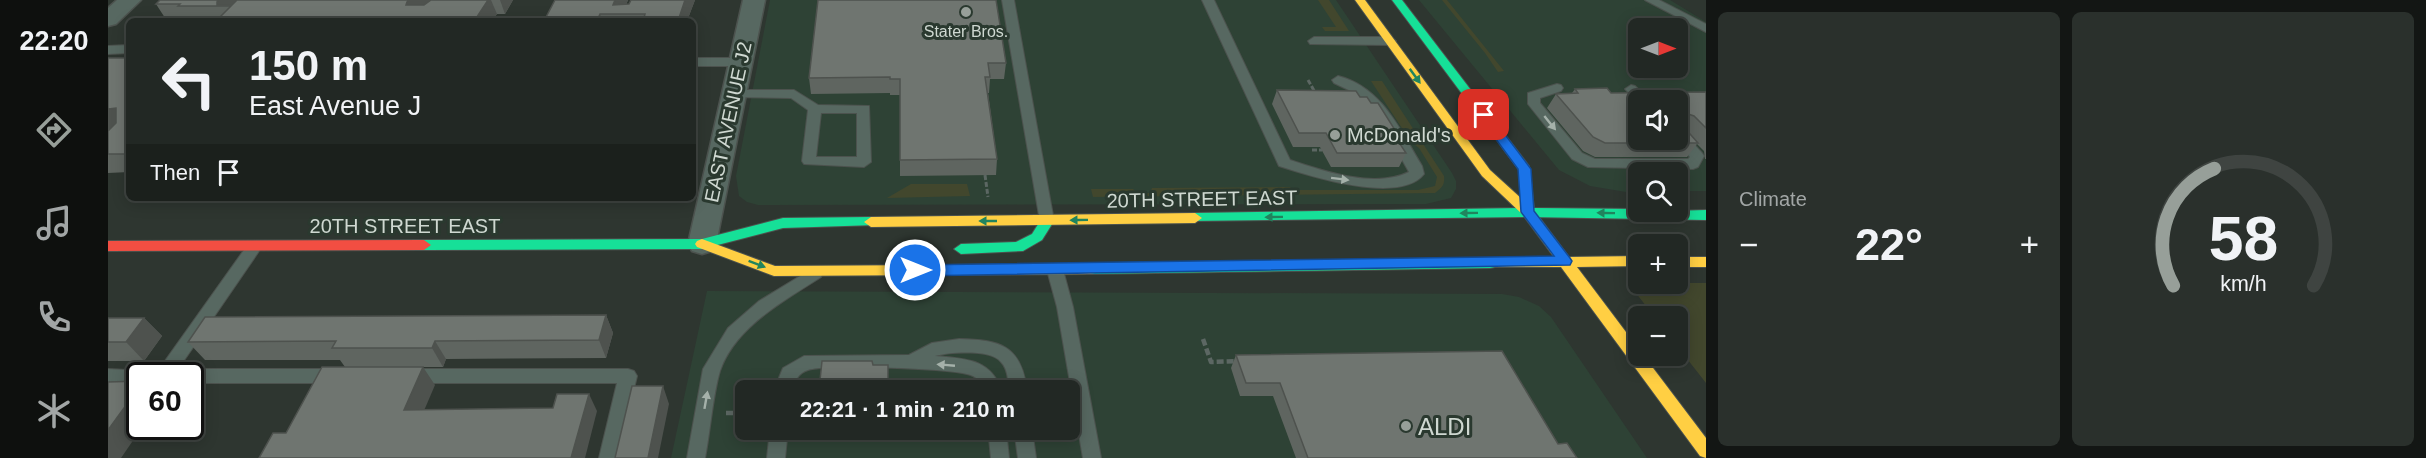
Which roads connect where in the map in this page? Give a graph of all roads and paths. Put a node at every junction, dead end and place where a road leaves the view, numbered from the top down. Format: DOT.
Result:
graph roads {
  1 [pos="130,0"];
  2 [pos="754,0"];
  3 [pos="1008,0"];
  4 [pos="1208,0"];
  5 [pos="1360,0"];
  6 [pos="1384,0"];
  7 [pos="1397,0"];
  8 [pos="1651,0"];
  9 [pos="108,19"];
  10 [pos="1706,29"];
  11 [pos="1421,30"];
  12 [pos="1314,41"];
  13 [pos="1390,41"];
  14 [pos="108,50"];
  15 [pos="126,50"];
  16 [pos="696,62"];
  17 [pos="741,62"];
  18 [pos="1308,80"];
  19 [pos="1338,80"];
  20 [pos="1557,88"];
  21 [pos="734,94"];
  22 [pos="1320,103"];
  23 [pos="815,109"];
  24 [pos="1688,146"];
  25 [pos="985,175"];
  26 [pos="988,200"];
  27 [pos="1528,212"];
  28 [pos="1706,215"];
  29 [pos="1047,221"];
  30 [pos="702,244"];
  31 [pos="108,246"];
  32 [pos="254,247"];
  33 [pos="950,249"];
  34 [pos="864,258"];
  35 [pos="1565,261"];
  36 [pos="1628,261"];
  37 [pos="1688,261"];
  38 [pos="1706,262"];
  39 [pos="1055,270"];
  40 [pos="819,271"];
  41 [pos="846,271"];
  42 [pos="1203,339"];
  43 [pos="1246,361"];
  44 [pos="173,362"];
  45 [pos="912,362"];
  46 [pos="108,376"];
  47 [pos="126,376"];
  48 [pos="204,376"];
  49 [pos="356,376"];
  50 [pos="392,376"];
  51 [pos="787,380"];
  52 [pos="989,380"];
  53 [pos="1016,380"];
  54 [pos="726,413"];
  55 [pos="735,413"];
  56 [pos="778,440"];
  57 [pos="999,440"];
  58 [pos="1025,440"];
  59 [pos="1706,451"];
  60 [pos="608,458"];
  61 [pos="696,458"];
  62 [pos="776,458"];
  63 [pos="1000,458"];
  64 [pos="1027,458"];
  65 [pos="1092,458"];
  1 -- 9 [label="street"];
  2 -- 17 [label="street, EAST AVENUE J2"];
  3 -- 29 [label="lane"];
  4 -- 19 [label="lane, one-way"];
  5 -- 13 [label="main road"];
  6 -- 11 [label="main road"];
  7 -- 11 [label="main road"];
  8 -- 10 [label="lane"];
  11 -- 27 [label="main road"];
  12 -- 13 [label="lane"];
  13 -- 27 [label="main road, one-way"];
  14 -- 15 [label="lane"];
  16 -- 17 [label="lane"];
  17 -- 21 [label="street, EAST AVENUE J2"];
  18 -- 22 [label="path"];
  20 -- 24 [label="lane, one-way"];
  21 -- 23 [label="lane"];
  21 -- 30 [label="street, EAST AVENUE J2"];
  23 -- 23 [label="lane"];
  25 -- 26 [label="path"];
  28 -- 27 [label="main road, 20TH STREET EAST, one-way"];
  27 -- 29 [label="main road, 20TH STREET EAST, one-way"];
  27 -- 35 [label="main road"];
  29 -- 30 [label="main road, 20TH STREET EAST, one-way"];
  29 -- 33 [label="main road"];
  30 -- 32 [label="main road, 20TH STREET EAST"];
  30 -- 40 [label="main road, 20TH STREET EAST, one-way"];
  31 -- 32 [label="main road, 20TH STREET EAST"];
  32 -- 44 [label="lane"];
  34 -- 41 [label="main road"];
  35 -- 36 [label="main road, 20TH STREET EAST"];
  35 -- 39 [label="main road, 20TH STREET EAST"];
  35 -- 59 [label="main road"];
  37 -- 38 [label="main road"];
  39 -- 41 [label="main road, 20TH STREET EAST"];
  39 -- 65 [label="lane"];
  40 -- 41 [label="main road, 20TH STREET EAST"];
  61 -- 40 [label="lane, one-way"];
  42 -- 43 [label="path"];
  45 -- 51 [label="lane"];
  52 -- 45 [label="lane, one-way"];
  45 -- 53 [label="lane"];
  46 -- 47 [label="lane"];
  48 -- 49 [label="lane"];
  50 -- 60 [label="lane"];
  54 -- 55 [label="path"];
  56 -- 62 [label="lane"];
  57 -- 63 [label="lane"];
  58 -- 64 [label="lane"];
}
